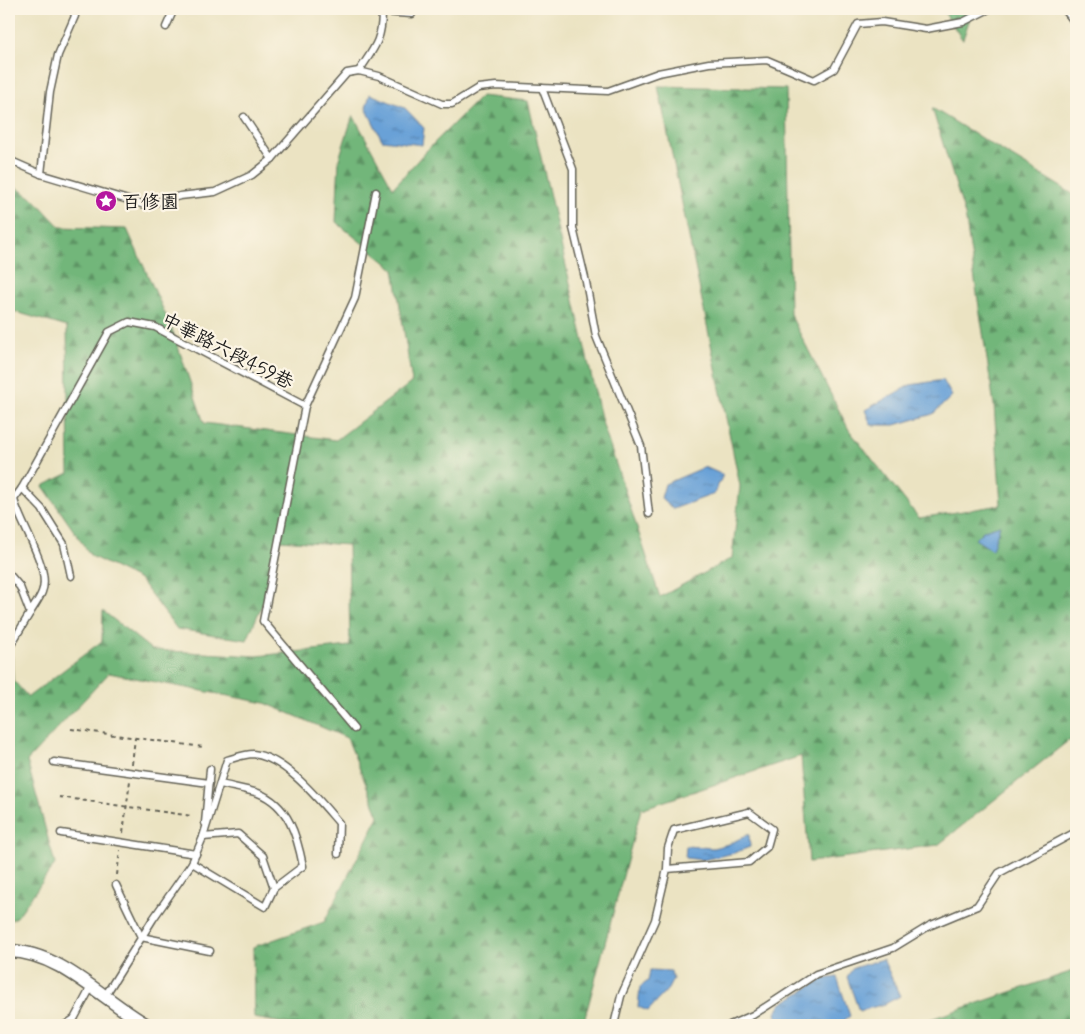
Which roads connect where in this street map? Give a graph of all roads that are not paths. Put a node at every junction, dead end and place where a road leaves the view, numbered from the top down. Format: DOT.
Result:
graph roads {
  1 [pos="73,9"];
  2 [pos="80,9"];
  3 [pos="174,9"];
  4 [pos="989,9"];
  5 [pos="1062,9"];
  6 [pos="412,14"];
  7 [pos="76,16"];
  8 [pos="1076,24"];
  9 [pos="166,27"];
  10 [pos="359,71"];
  11 [pos="542,88"];
  12 [pos="244,117"];
  13 [pos="272,159"];
  14 [pos="9,160"];
  15 [pos="41,174"];
  16 [pos="376,192"];
  17 [pos="305,406"];
  18 [pos="22,488"];
  19 [pos="649,514"];
  20 [pos="9,574"];
  21 [pos="71,576"];
  22 [pos="30,613"];
  23 [pos="9,648"];
  24 [pos="354,729"];
  25 [pos="54,762"];
  26 [pos="210,769"];
  27 [pos="209,784"];
  28 [pos="220,784"];
  29 [pos="1076,832"];
  30 [pos="61,833"];
  31 [pos="203,838"];
  32 [pos="196,854"];
  33 [pos="338,854"];
  34 [pos="192,863"];
  35 [pos="667,868"];
  36 [pos="116,885"];
  37 [pos="274,888"];
  38 [pos="141,937"];
  39 [pos="210,951"];
  40 [pos="9,952"];
  41 [pos="93,987"];
  42 [pos="105,996"];
  43 [pos="138,1023"];
  44 [pos="65,1025"];
  45 [pos="614,1025"];
  46 [pos="730,1025"];
  1 -- 7 [label="lane"];
  2 -- 7 [label="lane"];
  3 -- 9 [label="lane"];
  4 -- 11 [label="lane"];
  5 -- 8 [label="lane"];
  6 -- 10 [label="lane"];
  7 -- 15 [label="lane"];
  10 -- 11 [label="lane"];
  10 -- 13 [label="lane"];
  11 -- 19 [label="lane"];
  12 -- 13 [label="lane"];
  13 -- 15 [label="lane"];
  14 -- 15 [label="lane"];
  16 -- 17 [label="lane"];
  17 -- 18 [label="lane, 中華路六段459巷"];
  17 -- 24 [label="lane"];
  18 -- 21 [label="lane"];
  18 -- 22 [label="lane, 中華路六段459巷"];
  20 -- 22 [label="lane"];
  22 -- 23 [label="lane, 中華路六段459巷"];
  25 -- 27 [label="lane"];
  26 -- 27 [label="lane"];
  27 -- 31 [label="lane"];
  28 -- 31 [label="lane"];
  28 -- 33 [label="lane"];
  28 -- 37 [label="lane"];
  29 -- 46 [label="lane"];
  30 -- 32 [label="lane"];
  31 -- 32 [label="lane"];
  31 -- 37 [label="lane"];
  32 -- 34 [label="lane"];
  34 -- 37 [label="lane"];
  34 -- 38 [label="lane"];
  35 -- 35 [label="lane"];
  35 -- 45 [label="lane"];
  36 -- 38 [label="lane"];
  38 -- 39 [label="lane"];
  38 -- 42 [label="lane"];
  40 -- 41 [label="street"];
  41 -- 42 [label="street"];
  41 -- 44 [label="lane"];
  42 -- 43 [label="street"];
}
